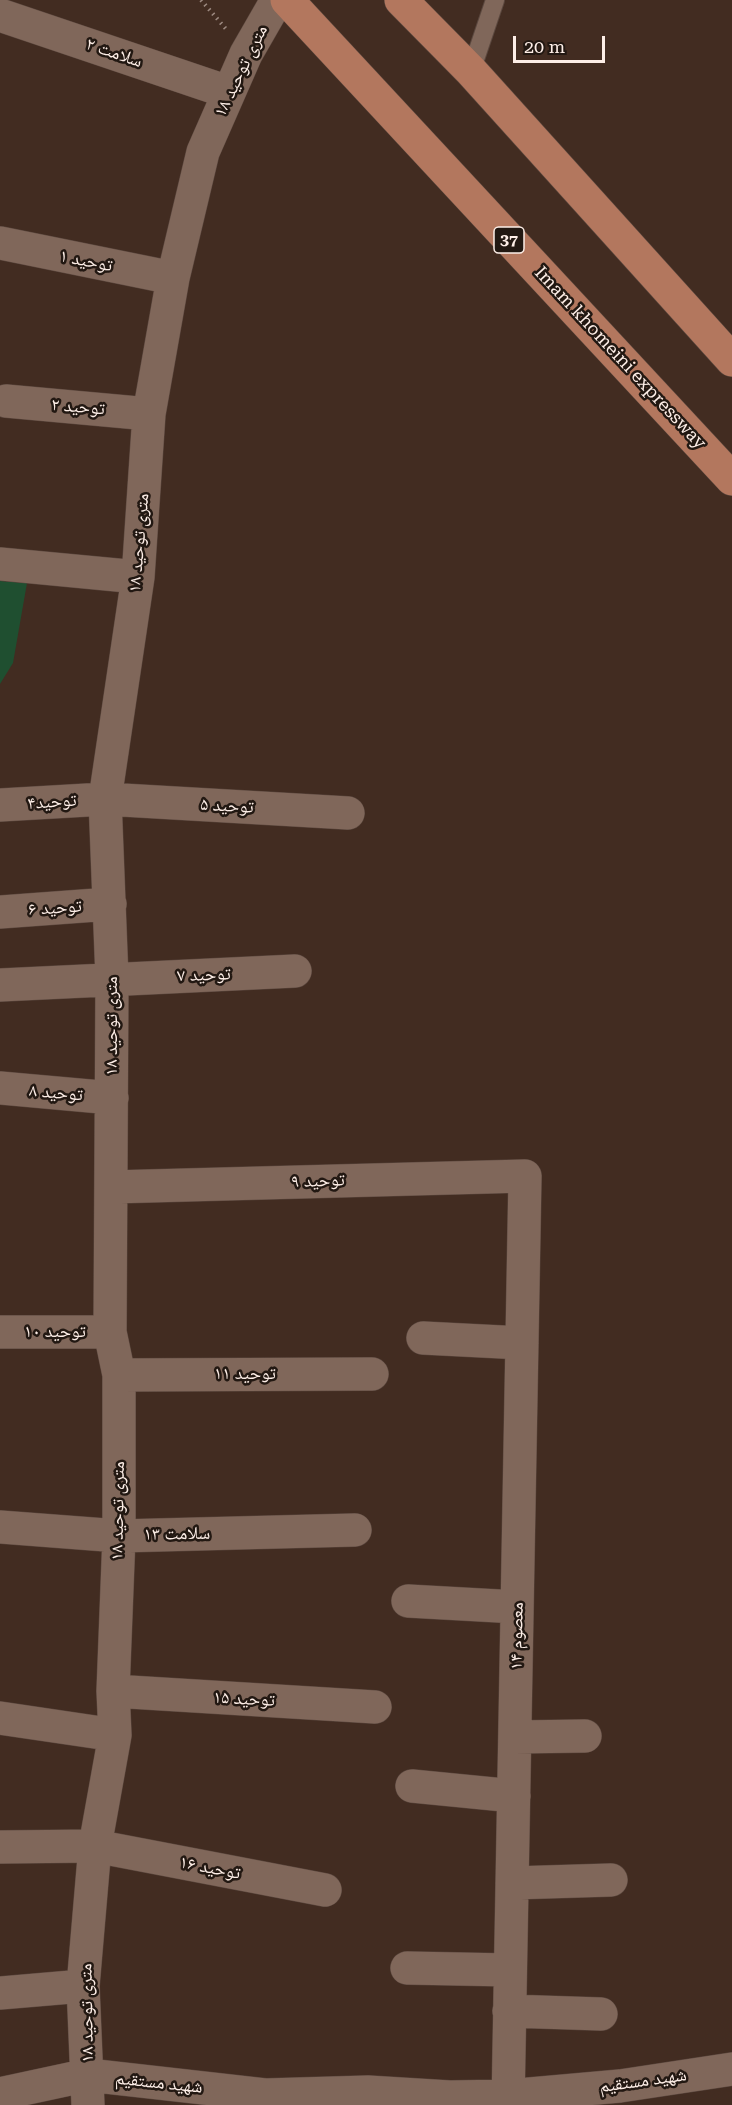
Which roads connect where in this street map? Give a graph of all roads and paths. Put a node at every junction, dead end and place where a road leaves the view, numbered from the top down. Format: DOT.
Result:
graph roads {
  1 [pos="277,0"];
  2 [pos="286,0"];
  3 [pos="401,0"];
  4 [pos="495,0"];
  5 [pos="0,15"];
  6 [pos="471,71"];
  7 [pos="228,92"];
  8 [pos="0,243"];
  9 [pos="173,278"];
  10 [pos="732,360"];
  11 [pos="6,401"];
  12 [pos="149,414"];
  13 [pos="732,479"];
  14 [pos="0,564"];
  15 [pos="138,577"];
  16 [pos="105,799"];
  17 [pos="0,805"];
  18 [pos="348,813"];
  19 [pos="110,904"];
  20 [pos="0,912"];
  21 [pos="295,971"];
  22 [pos="112,979"];
  23 [pos="0,985"];
  24 [pos="0,1088"];
  25 [pos="112,1098"];
  26 [pos="525,1176"];
  27 [pos="111,1187"];
  28 [pos="0,1332"];
  29 [pos="110,1332"];
  30 [pos="423,1338"];
  31 [pos="522,1343"];
  32 [pos="372,1374"];
  33 [pos="119,1375"];
  34 [pos="0,1527"];
  35 [pos="355,1530"];
  36 [pos="119,1536"];
  37 [pos="408,1601"];
  38 [pos="517,1607"];
  39 [pos="112,1691"];
  40 [pos="375,1707"];
  41 [pos="0,1718"];
  42 [pos="115,1735"];
  43 [pos="585,1736"];
  44 [pos="515,1737"];
  45 [pos="412,1786"];
  46 [pos="514,1796"];
  47 [pos="95,1846"];
  48 [pos="0,1847"];
  49 [pos="611,1880"];
  50 [pos="512,1883"];
  51 [pos="325,1890"];
  52 [pos="407,1968"];
  53 [pos="510,1970"];
  54 [pos="83,1986"];
  55 [pos="0,1993"];
  56 [pos="509,2011"];
  57 [pos="601,2014"];
  58 [pos="732,2068"];
  59 [pos="88,2090"];
  60 [pos="0,2094"];
  61 [pos="620,2095"];
  62 [pos="368,2098"];
  63 [pos="264,2100"];
  64 [pos="508,2101"];
  1 -- 7 [label="street, ۱۸ متری توحید"];
  2 -- 13 [label="highway, Imam khomeini expressway / 37"];
  3 -- 6 [label="highway"];
  4 -- 6 [label="lane"];
  5 -- 7 [label="street, سلامت ۲"];
  6 -- 10 [label="highway"];
  7 -- 9 [label="street, ۱۸ متری توحید"];
  8 -- 9 [label="street, توحید ۱"];
  9 -- 12 [label="street, ۱۸ متری توحید"];
  11 -- 12 [label="street, توحید ۲"];
  12 -- 15 [label="street, ۱۸ متری توحید"];
  14 -- 15 [label="street"];
  15 -- 16 [label="street, ۱۸ متری توحید"];
  16 -- 17 [label="street, توحید۴"];
  16 -- 18 [label="street, توحید ۵"];
  16 -- 19 [label="street, ۱۸ متری توحید"];
  19 -- 20 [label="street, توحید ۶"];
  19 -- 22 [label="street, ۱۸ متری توحید"];
  21 -- 22 [label="street, توحید ۷"];
  22 -- 23 [label="street, توحید ۷"];
  22 -- 25 [label="street, ۱۸ متری توحید"];
  24 -- 25 [label="street, توحید ۸"];
  25 -- 27 [label="street, ۱۸ متری توحید"];
  26 -- 27 [label="street, توحید ۹"];
  26 -- 31 [label="street, ۱۴ معصوم"];
  27 -- 29 [label="street, ۱۸ متری توحید"];
  28 -- 29 [label="street, توحید ۱۰"];
  29 -- 33 [label="street, ۱۸ متری توحید"];
  30 -- 31 [label="street"];
  31 -- 38 [label="street, ۱۴ معصوم"];
  32 -- 33 [label="street, توحید ۱۱"];
  33 -- 36 [label="street, ۱۸ متری توحید"];
  34 -- 36 [label="street, سلامت ۱۳"];
  35 -- 36 [label="street, سلامت ۱۳"];
  36 -- 39 [label="street, ۱۸ متری توحید"];
  37 -- 38 [label="street"];
  38 -- 44 [label="street, ۱۴ معصوم"];
  39 -- 40 [label="street, توحید ۱۵"];
  39 -- 42 [label="street, ۱۸ متری توحید"];
  41 -- 42 [label="street"];
  42 -- 47 [label="street, ۱۸ متری توحید"];
  43 -- 44 [label="street"];
  44 -- 46 [label="street, ۱۴ معصوم"];
  45 -- 46 [label="street"];
  46 -- 50 [label="street, ۱۴ معصوم"];
  47 -- 48 [label="street, توحید ۱۶"];
  47 -- 51 [label="street, توحید ۱۶"];
  47 -- 54 [label="street, ۱۸ متری توحید"];
  49 -- 50 [label="street"];
  50 -- 53 [label="street, ۱۴ معصوم"];
  52 -- 53 [label="street"];
  53 -- 56 [label="street, ۱۴ معصوم"];
  54 -- 55 [label="street"];
  54 -- 59 [label="street, ۱۸ متری توحید"];
  56 -- 57 [label="street"];
  56 -- 64 [label="street, ۱۴ معصوم"];
  58 -- 61 [label="street, شهید مستقیم"];
  59 -- 60 [label="street, شهید مستقیم"];
  59 -- 63 [label="street, شهید مستقیم"];
  61 -- 64 [label="street, شهید مستقیم"];
  62 -- 63 [label="street, شهید مستقیم"];
  62 -- 64 [label="street, شهید مستقیم"];
}
